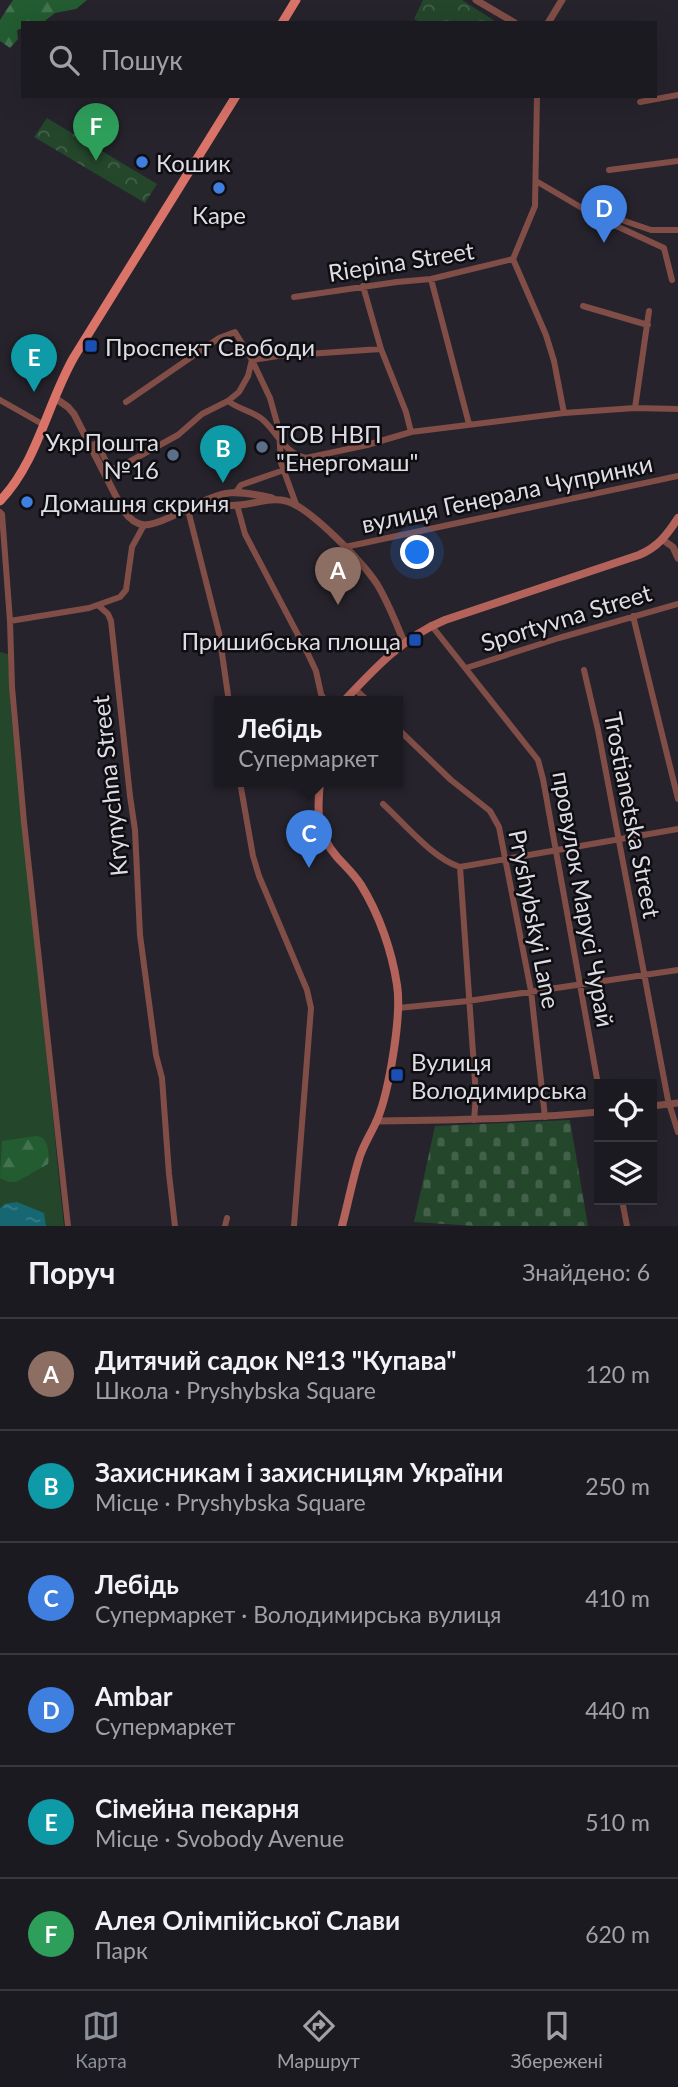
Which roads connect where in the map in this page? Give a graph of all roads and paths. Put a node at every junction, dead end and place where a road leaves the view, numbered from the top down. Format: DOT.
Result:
graph roads {
  1 [pos="296,0"];
  2 [pos="476,0"];
  3 [pos="562,0"];
  4 [pos="283,21"];
  5 [pos="512,21"];
  6 [pos="549,21"];
  7 [pos="678,95"];
  8 [pos="235,98"];
  9 [pos="537,98"];
  10 [pos="640,102"];
  11 [pos="678,161"];
  12 [pos="609,170"];
  13 [pos="536,181"];
  14 [pos="598,218"];
  15 [pos="678,230"];
  16 [pos="513,259"];
  17 [pos="431,279"];
  18 [pos="672,280"];
  19 [pos="363,286"];
  20 [pos="294,297"];
  21 [pos="583,306"];
  22 [pos="649,311"];
  23 [pos="648,326"];
  24 [pos="381,349"];
  25 [pos="252,360"];
  26 [pos="55,398"];
  27 [pos="0,400"];
  28 [pos="228,401"];
  29 [pos="126,402"];
  30 [pos="635,408"];
  31 [pos="678,409"];
  32 [pos="564,413"];
  33 [pos="469,424"];
  34 [pos="44,425"];
  35 [pos="411,432"];
  36 [pos="280,440"];
  37 [pos="90,446"];
  38 [pos="306,458"];
  39 [pos="284,470"];
  40 [pos="678,476"];
  41 [pos="236,492"];
  42 [pos="276,499"];
  43 [pos="0,501"];
  44 [pos="296,504"];
  45 [pos="237,505"];
  46 [pos="188,510"];
  47 [pos="0,512"];
  48 [pos="678,518"];
  49 [pos="144,525"];
  50 [pos="663,540"];
  51 [pos="345,547"];
  52 [pos="678,558"];
  53 [pos="678,604"];
  54 [pos="99,606"];
  55 [pos="633,617"];
  56 [pos="10,621"];
  57 [pos="431,625"];
  58 [pos="404,642"];
  59 [pos="466,668"];
  60 [pos="584,670"];
  61 [pos="355,689"];
  62 [pos="228,696"];
  63 [pos="322,696"];
  64 [pos="349,696"];
  65 [pos="363,696"];
  66 [pos="403,734"];
  67 [pos="241,787"];
  68 [pos="320,787"];
  69 [pos="678,799"];
  70 [pos="383,804"];
  71 [pos="678,829"];
  72 [pos="619,840"];
  73 [pos="556,852"];
  74 [pos="505,860"];
  75 [pos="460,867"];
  76 [pos="678,970"];
  77 [pos="644,976"];
  78 [pos="580,985"];
  79 [pos="531,991"];
  80 [pos="468,1001"];
  81 [pos="398,1008"];
  82 [pos="597,1079"];
  83 [pos="674,1104"];
  84 [pos="594,1112"];
  85 [pos="545,1117"];
  86 [pos="474,1120"];
  87 [pos="376,1121"];
  88 [pos="678,1132"];
  89 [pos="623,1205"];
  90 [pos="68,1226"];
  91 [pos="175,1226"];
  92 [pos="294,1226"];
  93 [pos="342,1226"];
  94 [pos="627,1226"];
  1 -- 4 [label="main road"];
  2 -- 5 [label="street"];
  3 -- 6 [label="street"];
  7 -- 10 [label="street"];
  8 -- 26 [label="main road"];
  9 -- 13 [label="street"];
  11 -- 12 [label="street"];
  13 -- 14 [label="street"];
  13 -- 16 [label="street"];
  14 -- 15 [label="street"];
  14 -- 18 [label="street"];
  16 -- 17 [label="street, Riepina Street"];
  16 -- 32 [label="street"];
  17 -- 19 [label="street, Riepina Street"];
  17 -- 33 [label="street"];
  19 -- 20 [label="street, Riepina Street"];
  19 -- 24 [label="street"];
  21 -- 23 [label="street"];
  22 -- 23 [label="street"];
  23 -- 30 [label="street"];
  24 -- 25 [label="street"];
  24 -- 35 [label="street"];
  25 -- 28 [label="street"];
  25 -- 29 [label="street"];
  25 -- 36 [label="street"];
  26 -- 34 [label="main road"];
  26 -- 37 [label="street"];
  27 -- 34 [label="street"];
  28 -- 36 [label="street"];
  28 -- 37 [label="street"];
  30 -- 31 [label="street"];
  30 -- 32 [label="street"];
  32 -- 33 [label="street"];
  33 -- 35 [label="street"];
  34 -- 43 [label="main road"];
  35 -- 38 [label="street"];
  36 -- 38 [label="street"];
  36 -- 39 [label="street"];
  37 -- 49 [label="street"];
  38 -- 39 [label="street"];
  39 -- 41 [label="street"];
  39 -- 44 [label="street"];
  40 -- 51 [label="street, вулиця Генерала Чупринки"];
  41 -- 42 [label="street"];
  41 -- 46 [label="street"];
  42 -- 44 [label="street"];
  42 -- 45 [label="street"];
  44 -- 51 [label="street"];
  45 -- 46 [label="street"];
  45 -- 63 [label="street"];
  46 -- 49 [label="street"];
  46 -- 62 [label="street"];
  47 -- 56 [label="street"];
  48 -- 50 [label="main road"];
  49 -- 54 [label="street"];
  50 -- 52 [label="street"];
  50 -- 57 [label="main road"];
  51 -- 58 [label="street"];
  53 -- 55 [label="street, Sportyvna Street"];
  54 -- 56 [label="street"];
  54 -- 91 [label="street, Krynychna Street"];
  55 -- 59 [label="street, Sportyvna Street"];
  55 -- 69 [label="street"];
  56 -- 90 [label="street"];
  57 -- 58 [label="main road"];
  57 -- 59 [label="street, провулок Марусі Чурай"];
  58 -- 61 [label="main road"];
  59 -- 73 [label="street, провулок Марусі Чурай"];
  60 -- 72 [label="street, Trostianetska Street"];
  61 -- 64 [label="main road"];
  61 -- 65 [label="street"];
  66 -- 74 [label="street, Pryshybskyi Lane"];
  67 -- 92 [label="street"];
  68 -- 81 [label="main road"];
  70 -- 75 [label="street"];
  71 -- 72 [label="street"];
  72 -- 73 [label="street"];
  72 -- 77 [label="street, Trostianetska Street"];
  73 -- 74 [label="street"];
  73 -- 78 [label="street, провулок Марусі Чурай"];
  74 -- 75 [label="street"];
  74 -- 79 [label="street, Pryshybskyi Lane"];
  75 -- 80 [label="street"];
  76 -- 77 [label="street"];
  77 -- 78 [label="street"];
  77 -- 83 [label="street, Trostianetska Street"];
  78 -- 79 [label="street"];
  78 -- 82 [label="street, провулок Марусі Чурай"];
  79 -- 80 [label="street"];
  79 -- 85 [label="street, Pryshybskyi Lane"];
  80 -- 81 [label="street"];
  80 -- 86 [label="street"];
  81 -- 87 [label="main road"];
  83 -- 88 [label="street, Trostianetska Street"];
  84 -- 85 [label="street"];
  85 -- 86 [label="street"];
  86 -- 87 [label="street"];
  87 -- 93 [label="main road"];
  89 -- 94 [label="street"];
}
